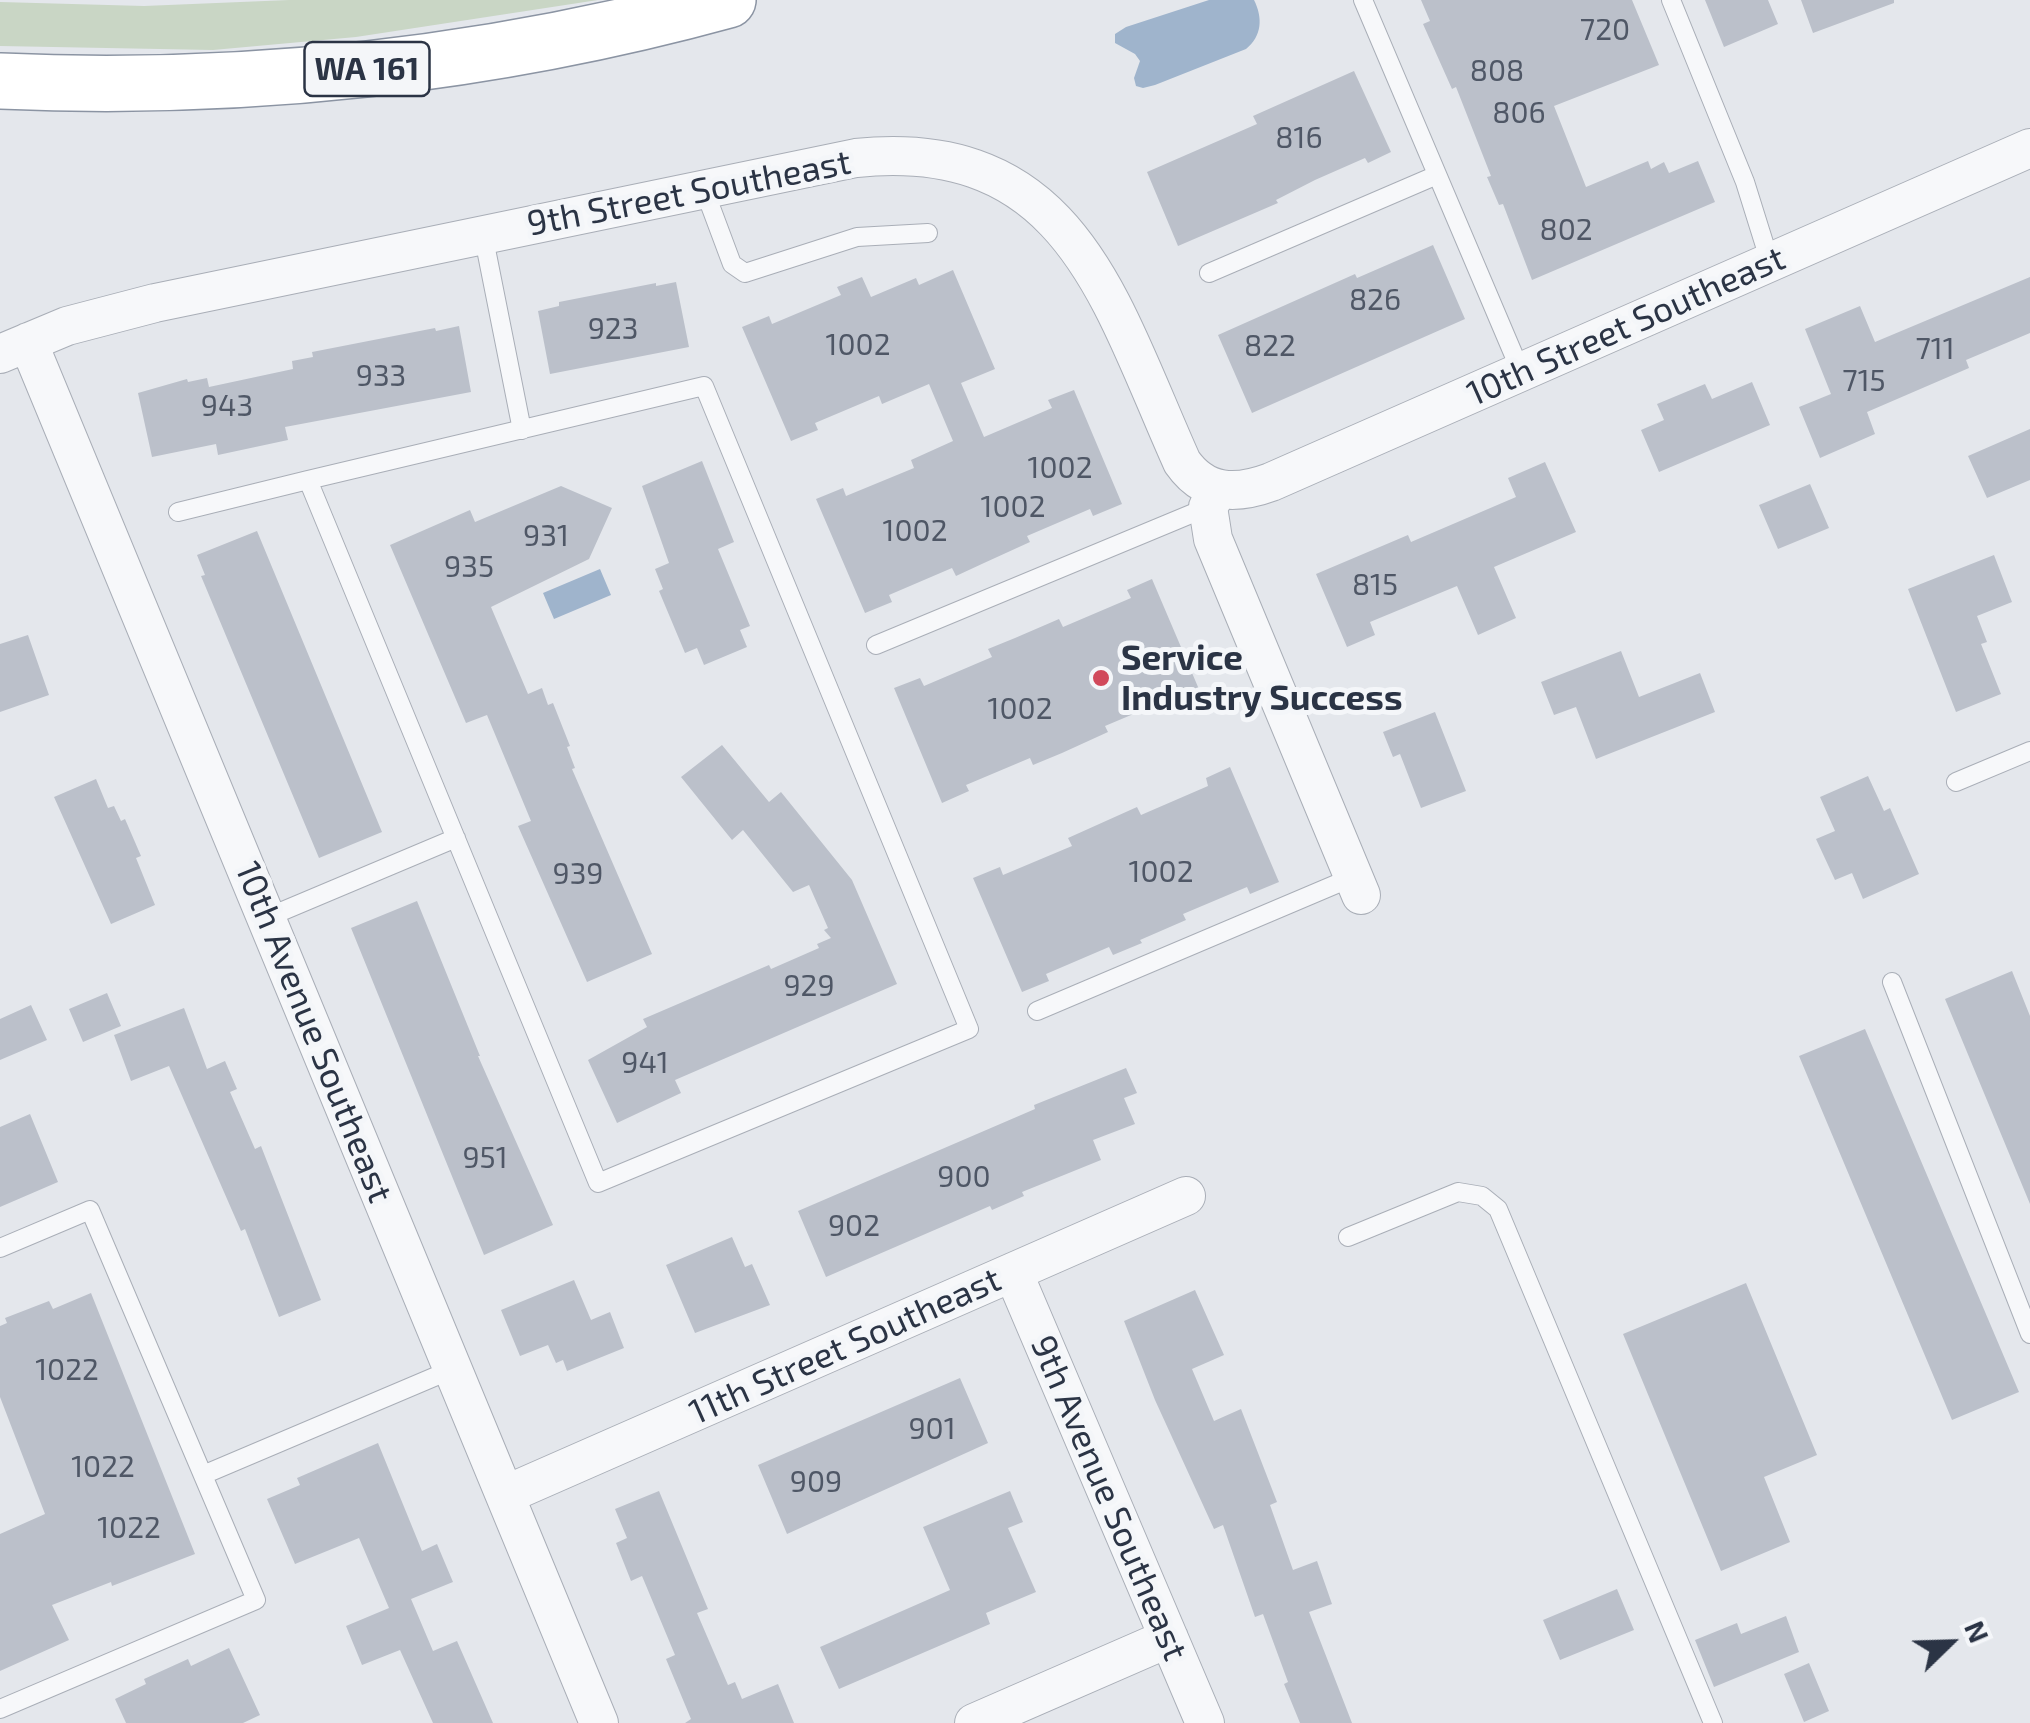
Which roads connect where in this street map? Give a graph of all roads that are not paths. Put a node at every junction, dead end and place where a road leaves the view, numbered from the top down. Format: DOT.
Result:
graph roads {
  1 [pos="728,0"];
  2 [pos="1363,0"];
  3 [pos="1670,0"];
  4 [pos="0,81"];
  5 [pos="2030,148"];
  6 [pos="1438,174"];
  7 [pos="704,189"];
  8 [pos="928,233"];
  9 [pos="484,234"];
  10 [pos="1770,262"];
  11 [pos="1209,273"];
  12 [pos="14,348"];
  13 [pos="1521,372"];
  14 [pos="522,430"];
  15 [pos="308,480"];
  16 [pos="1213,498"];
  17 [pos="178,512"];
  18 [pos="876,645"];
  19 [pos="2030,750"];
  20 [pos="1956,782"];
  21 [pos="456,838"];
  22 [pos="1357,886"];
  23 [pos="266,918"];
  24 [pos="1892,982"];
  25 [pos="1037,1010"];
  26 [pos="1186,1196"];
  27 [pos="1348,1236"];
  28 [pos="0,1248"];
  29 [pos="1013,1272"];
  30 [pos="2030,1334"];
  31 [pos="453,1369"];
  32 [pos="202,1476"];
  33 [pos="505,1495"];
  34 [pos="1168,1638"];
  35 [pos="0,1708"];
  36 [pos="599,1723"];
  37 [pos="974,1723"];
  38 [pos="1204,1723"];
  39 [pos="1713,1723"];
  1 -- 4 [label="highway, WA 161"];
  2 -- 6 [label="lane"];
  3 -- 10 [label="lane"];
  5 -- 10 [label="street, 10th Street Southeast"];
  6 -- 11 [label="lane"];
  6 -- 13 [label="lane"];
  7 -- 8 [label="lane"];
  7 -- 9 [label="street, 9th Street Southeast"];
  7 -- 16 [label="street, 9th Street Southeast"];
  9 -- 12 [label="street, 9th Street Southeast"];
  9 -- 14 [label="lane"];
  10 -- 13 [label="street, 10th Street Southeast"];
  12 -- 23 [label="street, 10th Avenue Southeast"];
  13 -- 16 [label="street, 10th Street Southeast"];
  14 -- 15 [label="lane"];
  14 -- 21 [label="lane"];
  15 -- 17 [label="lane"];
  15 -- 21 [label="lane"];
  16 -- 18 [label="lane"];
  16 -- 22 [label="street"];
  19 -- 20 [label="lane"];
  21 -- 23 [label="lane"];
  22 -- 25 [label="lane"];
  23 -- 31 [label="street, 10th Avenue Southeast"];
  24 -- 30 [label="lane"];
  26 -- 29 [label="street, 11th Street Southeast"];
  27 -- 39 [label="lane"];
  28 -- 32 [label="lane"];
  29 -- 33 [label="street, 11th Street Southeast"];
  29 -- 34 [label="street, 9th Avenue Southeast"];
  31 -- 32 [label="lane"];
  31 -- 33 [label="street, 10th Avenue Southeast"];
  32 -- 35 [label="lane"];
  33 -- 36 [label="street, 10th Avenue Southeast"];
  34 -- 37 [label="street"];
  34 -- 38 [label="street, 9th Avenue Southeast"];
}
